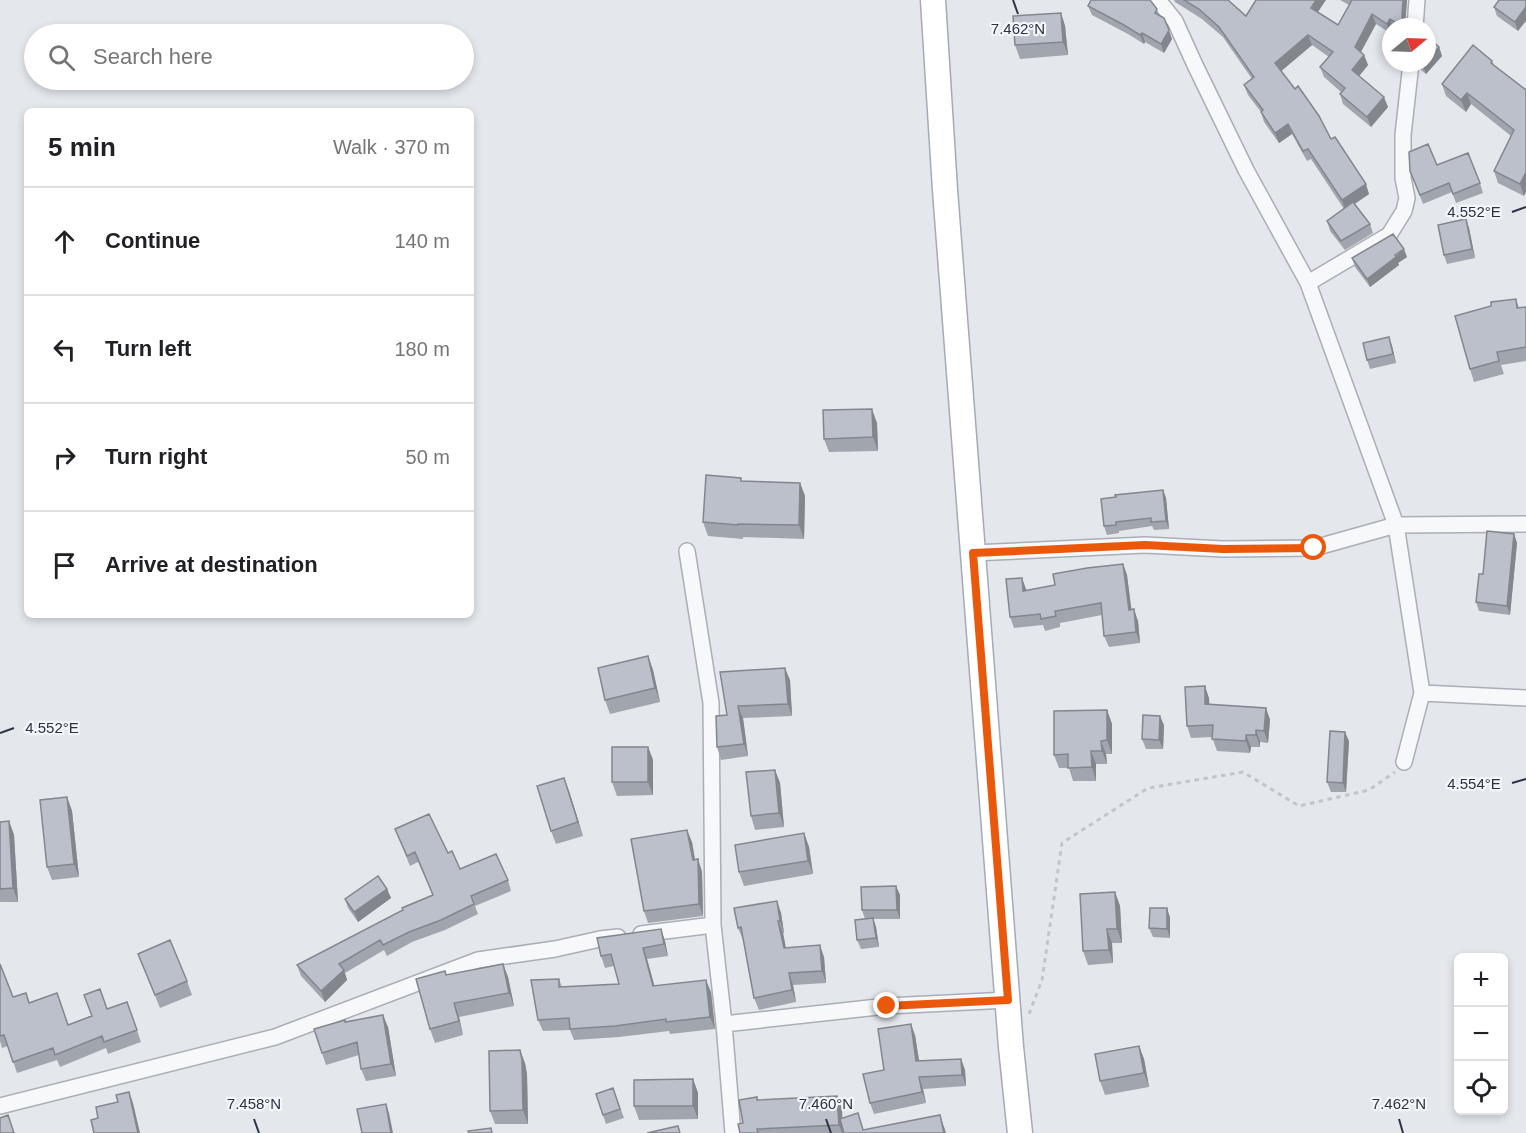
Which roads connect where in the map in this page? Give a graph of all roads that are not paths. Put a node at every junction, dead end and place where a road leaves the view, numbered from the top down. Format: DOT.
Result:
graph roads {
  1 [pos="933,0"];
  2 [pos="1158,0"];
  3 [pos="1418,0"];
  4 [pos="1415,18"];
  5 [pos="1410,72"];
  6 [pos="1308,283"];
  7 [pos="1526,524"];
  8 [pos="1396,525"];
  9 [pos="687,551"];
  10 [pos="973,553"];
  11 [pos="1422,693"];
  12 [pos="1526,698"];
  13 [pos="1404,762"];
  14 [pos="713,925"];
  15 [pos="1008,1000"];
  16 [pos="724,1024"];
  17 [pos="0,1106"];
  18 [pos="733,1133"];
  19 [pos="1020,1133"];
  1 -- 10 [label="main road"];
  2 -- 6 [label="street"];
  3 -- 4 [label="street"];
  5 -- 6 [label="street"];
  6 -- 8 [label="street"];
  7 -- 8 [label="street"];
  8 -- 10 [label="street"];
  8 -- 11 [label="street"];
  9 -- 14 [label="street"];
  10 -- 15 [label="main road"];
  11 -- 12 [label="street"];
  11 -- 13 [label="street"];
  14 -- 16 [label="street"];
  14 -- 17 [label="street"];
  15 -- 16 [label="street"];
  15 -- 19 [label="main road"];
  16 -- 18 [label="street"];
}
